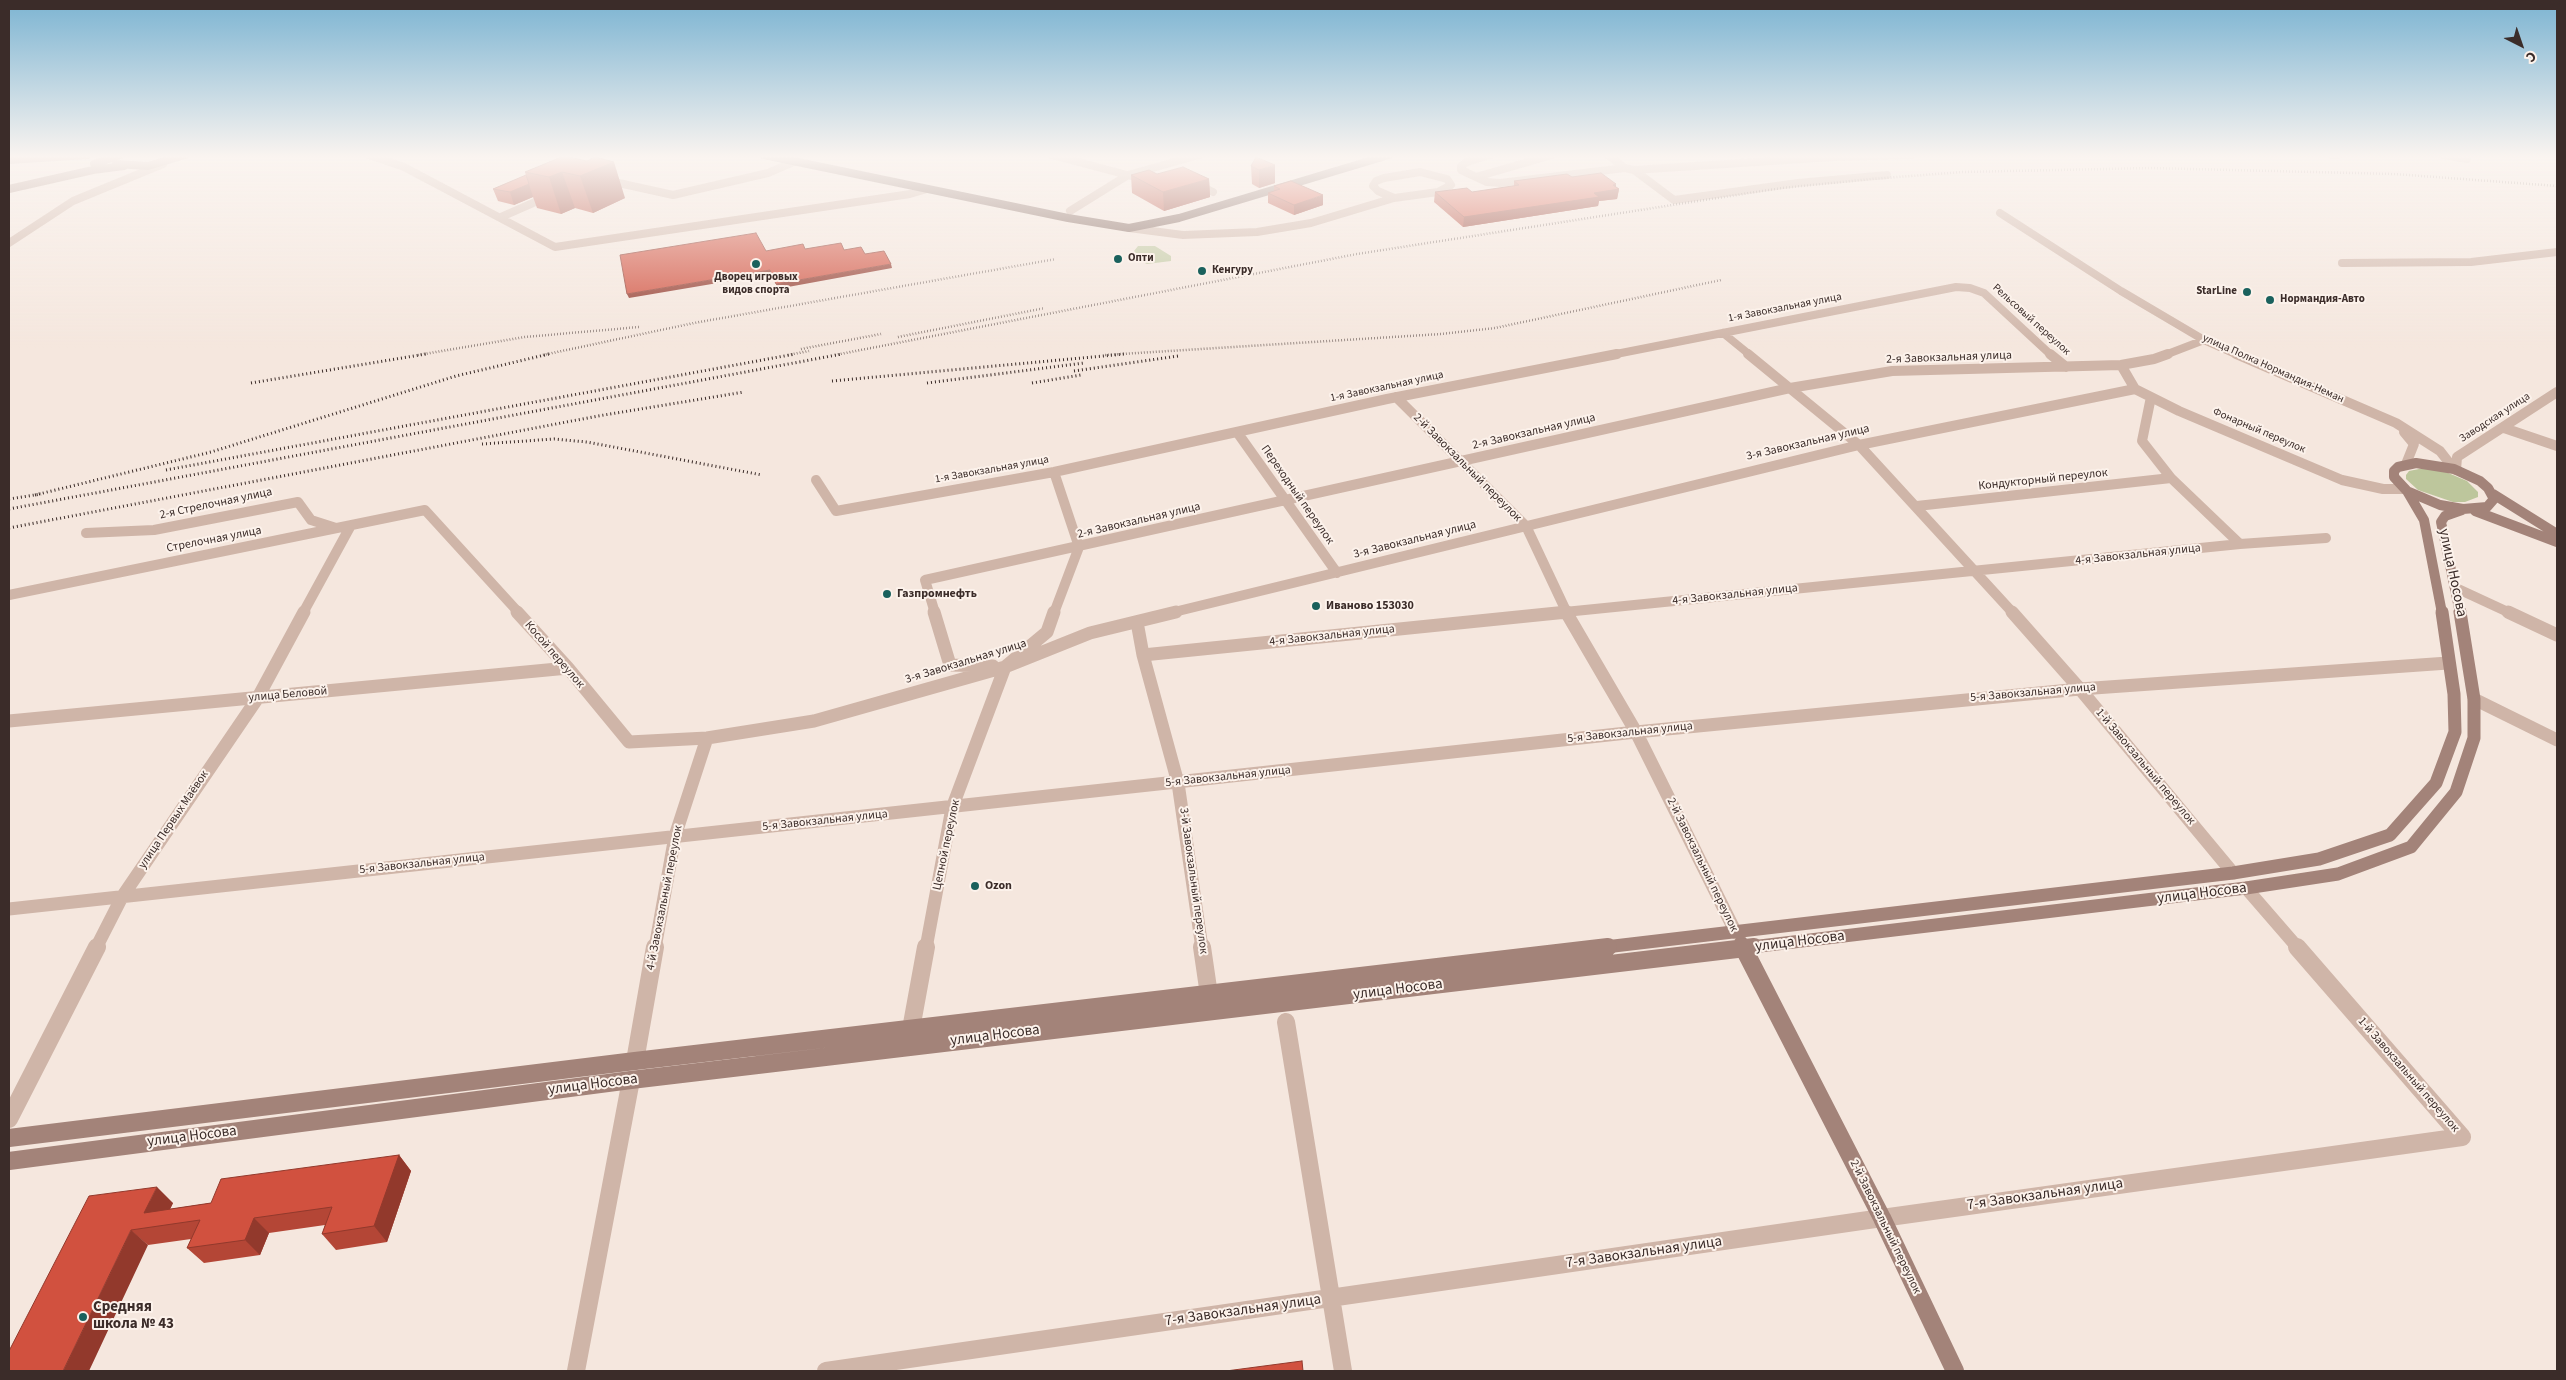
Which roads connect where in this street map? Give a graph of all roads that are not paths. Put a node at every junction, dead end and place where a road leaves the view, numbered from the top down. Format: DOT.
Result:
graph roads {
  1 [pos="45,219"];
  2 [pos="505,219"];
  3 [pos="740,219"];
  4 [pos="1075,219"];
  5 [pos="1105,219"];
  6 [pos="1152,219"];
  7 [pos="1170,219"];
  8 [pos="1175,219"];
  9 [pos="1179,219"];
  10 [pos="1321,219"];
  11 [pos="2010,219"];
  12 [pos="1163,222"];
  13 [pos="1129,225"];
  14 [pos="1143,226"];
  15 [pos="1164,232"];
  16 [pos="1225,234"];
  17 [pos="9,243"];
  18 [pos="2557,252"];
  19 [pos="2342,263"];
  20 [pos="1980,291"];
  21 [pos="1723,333"];
  22 [pos="2204,340"];
  23 [pos="2121,365"];
  24 [pos="2066,367"];
  25 [pos="1790,388"];
  26 [pos="2135,389"];
  27 [pos="2557,392"];
  28 [pos="1396,397"];
  29 [pos="2151,397"];
  30 [pos="2396,423"];
  31 [pos="2504,428"];
  32 [pos="1237,432"];
  33 [pos="1859,444"];
  34 [pos="2557,446"];
  35 [pos="1461,462"];
  36 [pos="2406,464"];
  37 [pos="2455,470"];
  38 [pos="1054,472"];
  39 [pos="2171,478"];
  40 [pos="816,480"];
  41 [pos="2406,490"];
  42 [pos="2493,494"];
  43 [pos="1286,501"];
  44 [pos="1917,506"];
  45 [pos="425,510"];
  46 [pos="2466,510"];
  47 [pos="1526,526"];
  48 [pos="344,528"];
  49 [pos="86,533"];
  50 [pos="2557,534"];
  51 [pos="2326,538"];
  52 [pos="2557,542"];
  53 [pos="2240,544"];
  54 [pos="1079,547"];
  55 [pos="1976,572"];
  56 [pos="1337,573"];
  57 [pos="2438,584"];
  58 [pos="2456,588"];
  59 [pos="9,595"];
  60 [pos="1566,612"];
  61 [pos="1138,622"];
  62 [pos="2557,635"];
  63 [pos="1143,655"];
  64 [pos="2448,662"];
  65 [pos="1005,667"];
  66 [pos="568,668"];
  67 [pos="2080,688"];
  68 [pos="2454,694"];
  69 [pos="256,698"];
  70 [pos="2474,699"];
  71 [pos="9,721"];
  72 [pos="1636,732"];
  73 [pos="708,738"];
  74 [pos="2557,740"];
  75 [pos="1178,783"];
  76 [pos="952,808"];
  77 [pos="676,836"];
  78 [pos="2233,873"];
  79 [pos="2246,888"];
  80 [pos="122,898"];
  81 [pos="9,909"];
  82 [pos="1736,932"];
  83 [pos="1744,949"];
  84 [pos="1209,995"];
  85 [pos="1212,1011"];
  86 [pos="1286,1022"];
  87 [pos="911,1029"];
  88 [pos="906,1046"];
  89 [pos="634,1061"];
  90 [pos="631,1080"];
  91 [pos="9,1119"];
  92 [pos="2462,1137"];
  93 [pos="9,1138"];
  94 [pos="9,1161"];
  95 [pos="1882,1218"];
  96 [pos="1332,1298"];
  97 [pos="576,1371"];
  98 [pos="826,1371"];
  99 [pos="1343,1371"];
  100 [pos="1955,1371"];
  1 -- 17 [label="street"];
  2 -- 3 [label="street"];
  4 -- 13 [label="main road"];
  5 -- 13 [label="main road"];
  6 -- 13 [label="main road"];
  7 -- 12 [label="street"];
  8 -- 15 [label="street"];
  9 -- 16 [label="street"];
  10 -- 16 [label="street"];
  11 -- 22 [label="street, улица Полка Нормандия-Неман"];
  12 -- 14 [label="main road"];
  12 -- 15 [label="street"];
  13 -- 14 [label="street"];
  13 -- 15 [label="street"];
  14 -- 15 [label="street"];
  15 -- 16 [label="street"];
  18 -- 19 [label="street"];
  20 -- 21 [label="street, 1-я Завокзальная улица"];
  20 -- 24 [label="street, Рельсовый переулок"];
  21 -- 25 [label="street, 1-й Завокзальный переулок"];
  21 -- 28 [label="street, 1-я Завокзальная улица"];
  22 -- 23 [label="street, 2-я Завокзальная улица"];
  22 -- 30 [label="street, улица Полка Нормандия-Неман"];
  23 -- 24 [label="street, 2-я Завокзальная улица"];
  23 -- 26 [label="street"];
  24 -- 25 [label="street, 2-я Завокзальная улица"];
  25 -- 33 [label="street, 1-й Завокзальный переулок"];
  25 -- 35 [label="street, 2-я Завокзальная улица"];
  26 -- 29 [label="street, Фонарный переулок"];
  26 -- 33 [label="street, 3-я Завокзальная улица"];
  27 -- 31 [label="street, Заводская улица"];
  28 -- 32 [label="street, 1-я Завокзальная улица"];
  28 -- 35 [label="street, 2-й Завокзальный переулок"];
  29 -- 39 [label="street"];
  29 -- 41 [label="street, Фонарный переулок"];
  30 -- 36 [label="street, улица Полка Нормандия-Неман"];
  30 -- 37 [label="street, улица Полка Нормандия-Неман"];
  31 -- 34 [label="street"];
  31 -- 37 [label="street, Заводская улица"];
  32 -- 38 [label="street, 1-я Завокзальная улица"];
  32 -- 43 [label="street, Переходный переулок"];
  33 -- 44 [label="street, 1-й Завокзальный переулок"];
  33 -- 47 [label="street, 3-я Завокзальная улица"];
  35 -- 43 [label="street, 2-я Завокзальная улица"];
  35 -- 47 [label="street, 2-й Завокзальный переулок"];
  36 -- 37 [label="main road"];
  36 -- 41 [label="main road, улица Носова"];
  37 -- 42 [label="main road"];
  38 -- 40 [label="street, 1-я Завокзальная улица"];
  38 -- 54 [label="street"];
  39 -- 44 [label="street, Кондукторный переулок"];
  39 -- 53 [label="street"];
  41 -- 46 [label="main road"];
  41 -- 57 [label="main road, улица Носова"];
  42 -- 46 [label="main road"];
  42 -- 50 [label="main road"];
  43 -- 54 [label="street, 2-я Завокзальная улица"];
  43 -- 56 [label="street, Переходный переулок"];
  44 -- 55 [label="street, 1-й Завокзальный переулок"];
  45 -- 48 [label="street, Стрелочная улица"];
  45 -- 66 [label="street, Косой переулок"];
  46 -- 52 [label="main road"];
  46 -- 58 [label="main road, улица Носова"];
  47 -- 56 [label="street, 3-я Завокзальная улица"];
  47 -- 60 [label="street, 2-й Завокзальный переулок"];
  48 -- 49 [label="street, 2-я Стрелочная улица"];
  48 -- 59 [label="street, Стрелочная улица"];
  48 -- 69 [label="street, улица Первых Маёвок"];
  51 -- 53 [label="street, 4-я Завокзальная улица"];
  53 -- 55 [label="street, 4-я Завокзальная улица"];
  54 -- 65 [label="street"];
  54 -- 65 [label="street, 2-я Завокзальная улица"];
  55 -- 60 [label="street, 4-я Завокзальная улица"];
  55 -- 67 [label="street, 1-й Завокзальный переулок"];
  56 -- 61 [label="street, 3-я Завокзальная улица"];
  57 -- 58 [label="main road"];
  57 -- 64 [label="main road, улица Носова"];
  58 -- 62 [label="street"];
  58 -- 70 [label="main road, улица Носова"];
  60 -- 63 [label="street, 4-я Завокзальная улица"];
  60 -- 72 [label="street, 2-й Завокзальный переулок"];
  61 -- 63 [label="street, 3-й Завокзальный переулок"];
  61 -- 65 [label="street, 3-я Завокзальная улица"];
  63 -- 75 [label="street, 3-й Завокзальный переулок"];
  64 -- 67 [label="street, 5-я Завокзальная улица"];
  64 -- 68 [label="main road, улица Носова"];
  65 -- 73 [label="street, 3-я Завокзальная улица"];
  65 -- 76 [label="street, Цепной переулок"];
  66 -- 69 [label="street, улица Беловой"];
  66 -- 73 [label="street, Косой переулок"];
  67 -- 72 [label="street, 5-я Завокзальная улица"];
  67 -- 78 [label="street, 1-й Завокзальный переулок"];
  68 -- 70 [label="main road"];
  68 -- 78 [label="main road, улица Носова"];
  69 -- 71 [label="street, улица Беловой"];
  69 -- 80 [label="street, улица Первых Маёвок"];
  70 -- 74 [label="street"];
  70 -- 79 [label="main road, улица Носова"];
  72 -- 75 [label="street, 5-я Завокзальная улица"];
  72 -- 82 [label="street, 2-й Завокзальный переулок"];
  73 -- 77 [label="street, 4-й Завокзальный переулок"];
  75 -- 76 [label="street, 5-я Завокзальная улица"];
  75 -- 84 [label="street, 3-й Завокзальный переулок"];
  76 -- 77 [label="street, 5-я Завокзальная улица"];
  76 -- 87 [label="street, Цепной переулок"];
  77 -- 80 [label="street, 5-я Завокзальная улица"];
  77 -- 89 [label="street, 4-й Завокзальный переулок"];
  78 -- 79 [label="main road, 1-й Завокзальный переулок"];
  78 -- 82 [label="main road, улица Носова"];
  79 -- 83 [label="main road, улица Носова"];
  79 -- 92 [label="street, 1-й Завокзальный переулок"];
  80 -- 81 [label="street, 5-я Завокзальная улица"];
  80 -- 91 [label="street, улица Первых Маёвок"];
  82 -- 83 [label="main road, 2-й Завокзальный переулок"];
  82 -- 84 [label="main road, улица Носова"];
  83 -- 85 [label="main road, улица Носова"];
  83 -- 95 [label="main road, 2-й Завокзальный переулок"];
  84 -- 85 [label="main road"];
  84 -- 87 [label="main road, улица Носова"];
  85 -- 88 [label="main road, улица Носова"];
  86 -- 96 [label="street"];
  87 -- 88 [label="main road"];
  87 -- 89 [label="main road, улица Носова"];
  88 -- 90 [label="main road, улица Носова"];
  89 -- 90 [label="main road"];
  89 -- 93 [label="main road, улица Носова"];
  90 -- 94 [label="main road, улица Носова"];
  90 -- 97 [label="street"];
  92 -- 95 [label="street, 7-я Завокзальная улица"];
  95 -- 96 [label="street, 7-я Завокзальная улица"];
  95 -- 100 [label="main road, 2-й Завокзальный переулок"];
  96 -- 98 [label="street, 7-я Завокзальная улица"];
  96 -- 99 [label="street"];
}
